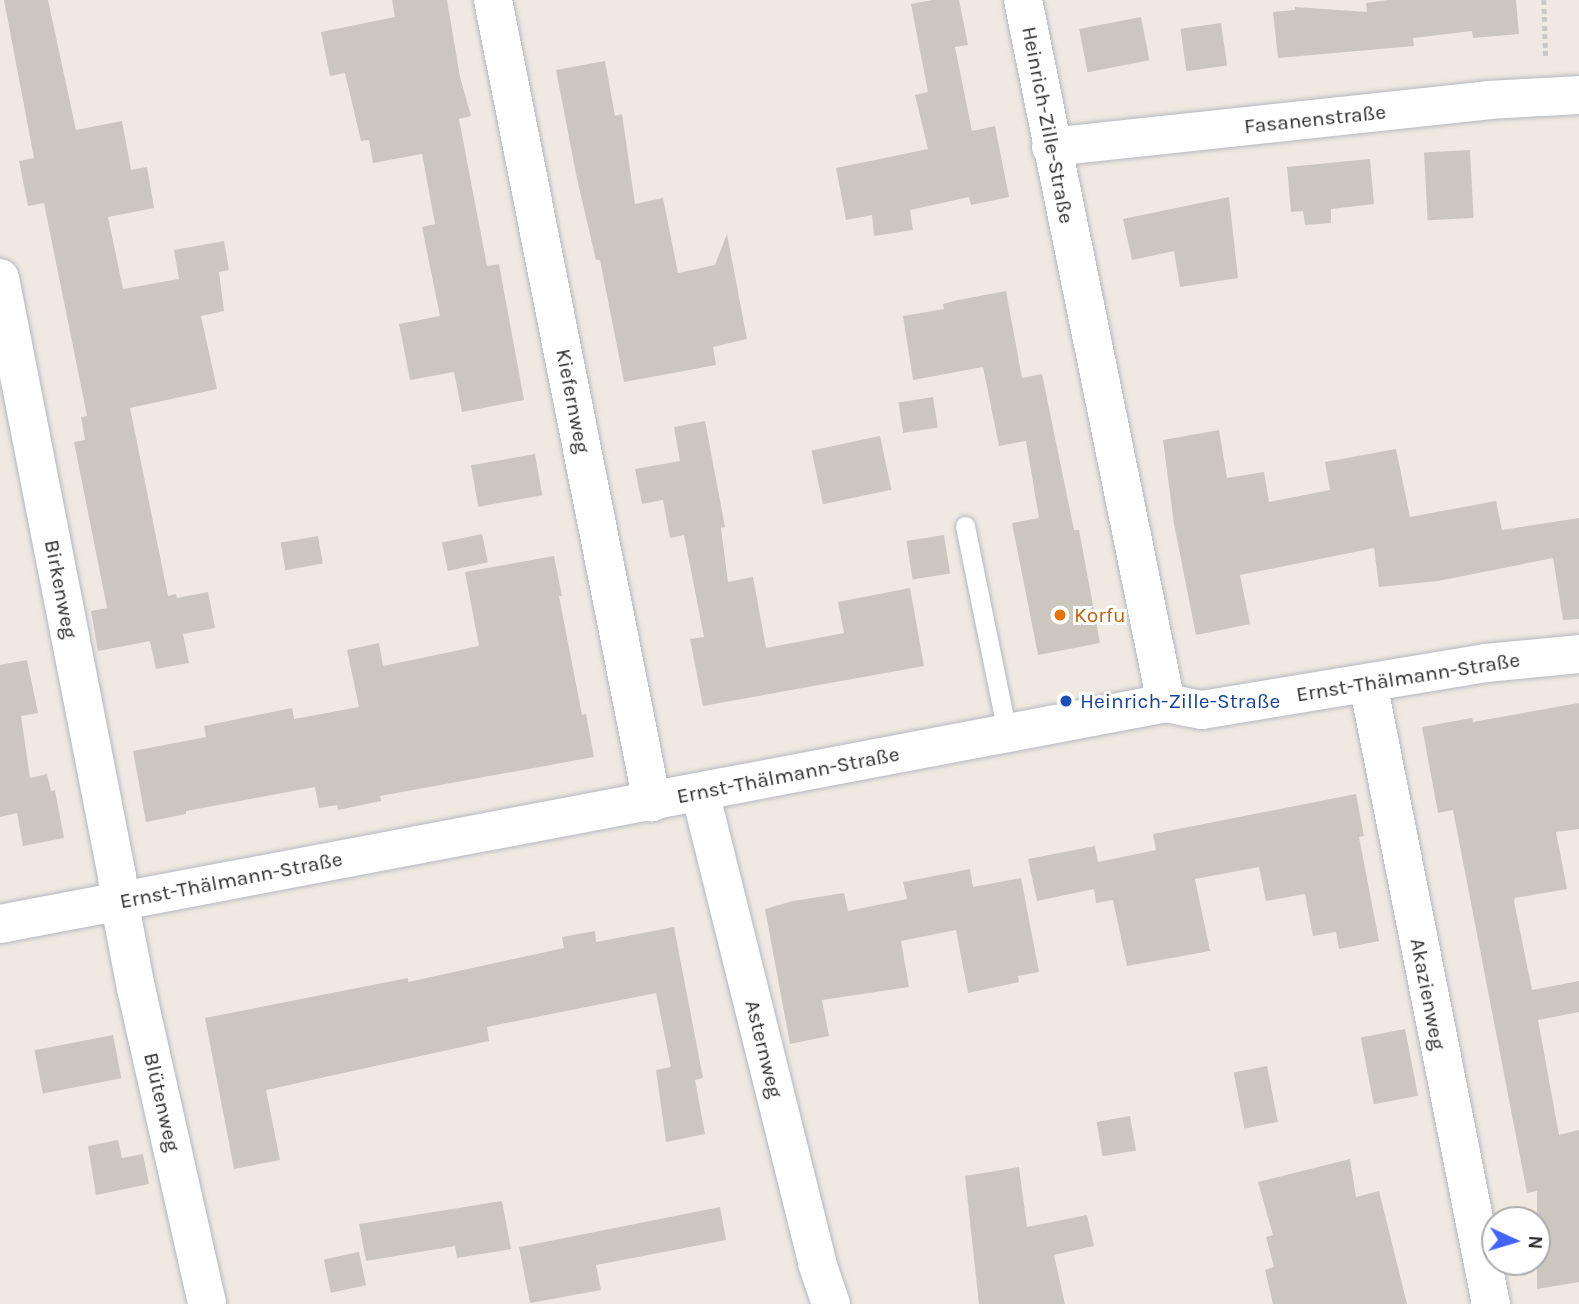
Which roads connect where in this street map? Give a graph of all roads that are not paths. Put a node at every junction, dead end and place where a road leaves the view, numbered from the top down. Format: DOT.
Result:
graph roads {
  1 [pos="493,0"];
  2 [pos="1023,0"];
  3 [pos="1563,96"];
  4 [pos="1051,147"];
  5 [pos="0,278"];
  6 [pos="965,526"];
  7 [pos="1579,654"];
  8 [pos="1368,683"];
  9 [pos="1166,703"];
  10 [pos="1007,732"];
  11 [pos="700,792"];
  12 [pos="652,802"];
  13 [pos="119,900"];
  14 [pos="0,924"];
  15 [pos="207,1304"];
  16 [pos="831,1304"];
  17 [pos="1491,1304"];
  1 -- 12 [label="street, Kiefernweg"];
  2 -- 4 [label="street, Heinrich-Zille-Straße"];
  3 -- 4 [label="street, Fasanenstraße"];
  4 -- 9 [label="street, Heinrich-Zille-Straße"];
  5 -- 13 [label="street, Birkenweg"];
  6 -- 10 [label="lane"];
  7 -- 8 [label="street, Ernst-Thälmann-Straße"];
  8 -- 9 [label="street, Ernst-Thälmann-Straße"];
  8 -- 17 [label="street, Akazienweg"];
  9 -- 10 [label="street, Ernst-Thälmann-Straße"];
  10 -- 11 [label="street, Ernst-Thälmann-Straße"];
  11 -- 12 [label="street, Ernst-Thälmann-Straße"];
  11 -- 16 [label="street, Asternweg"];
  12 -- 13 [label="street, Ernst-Thälmann-Straße"];
  13 -- 14 [label="street, Ernst-Thälmann-Straße"];
  13 -- 15 [label="street, Blütenweg"];
}
